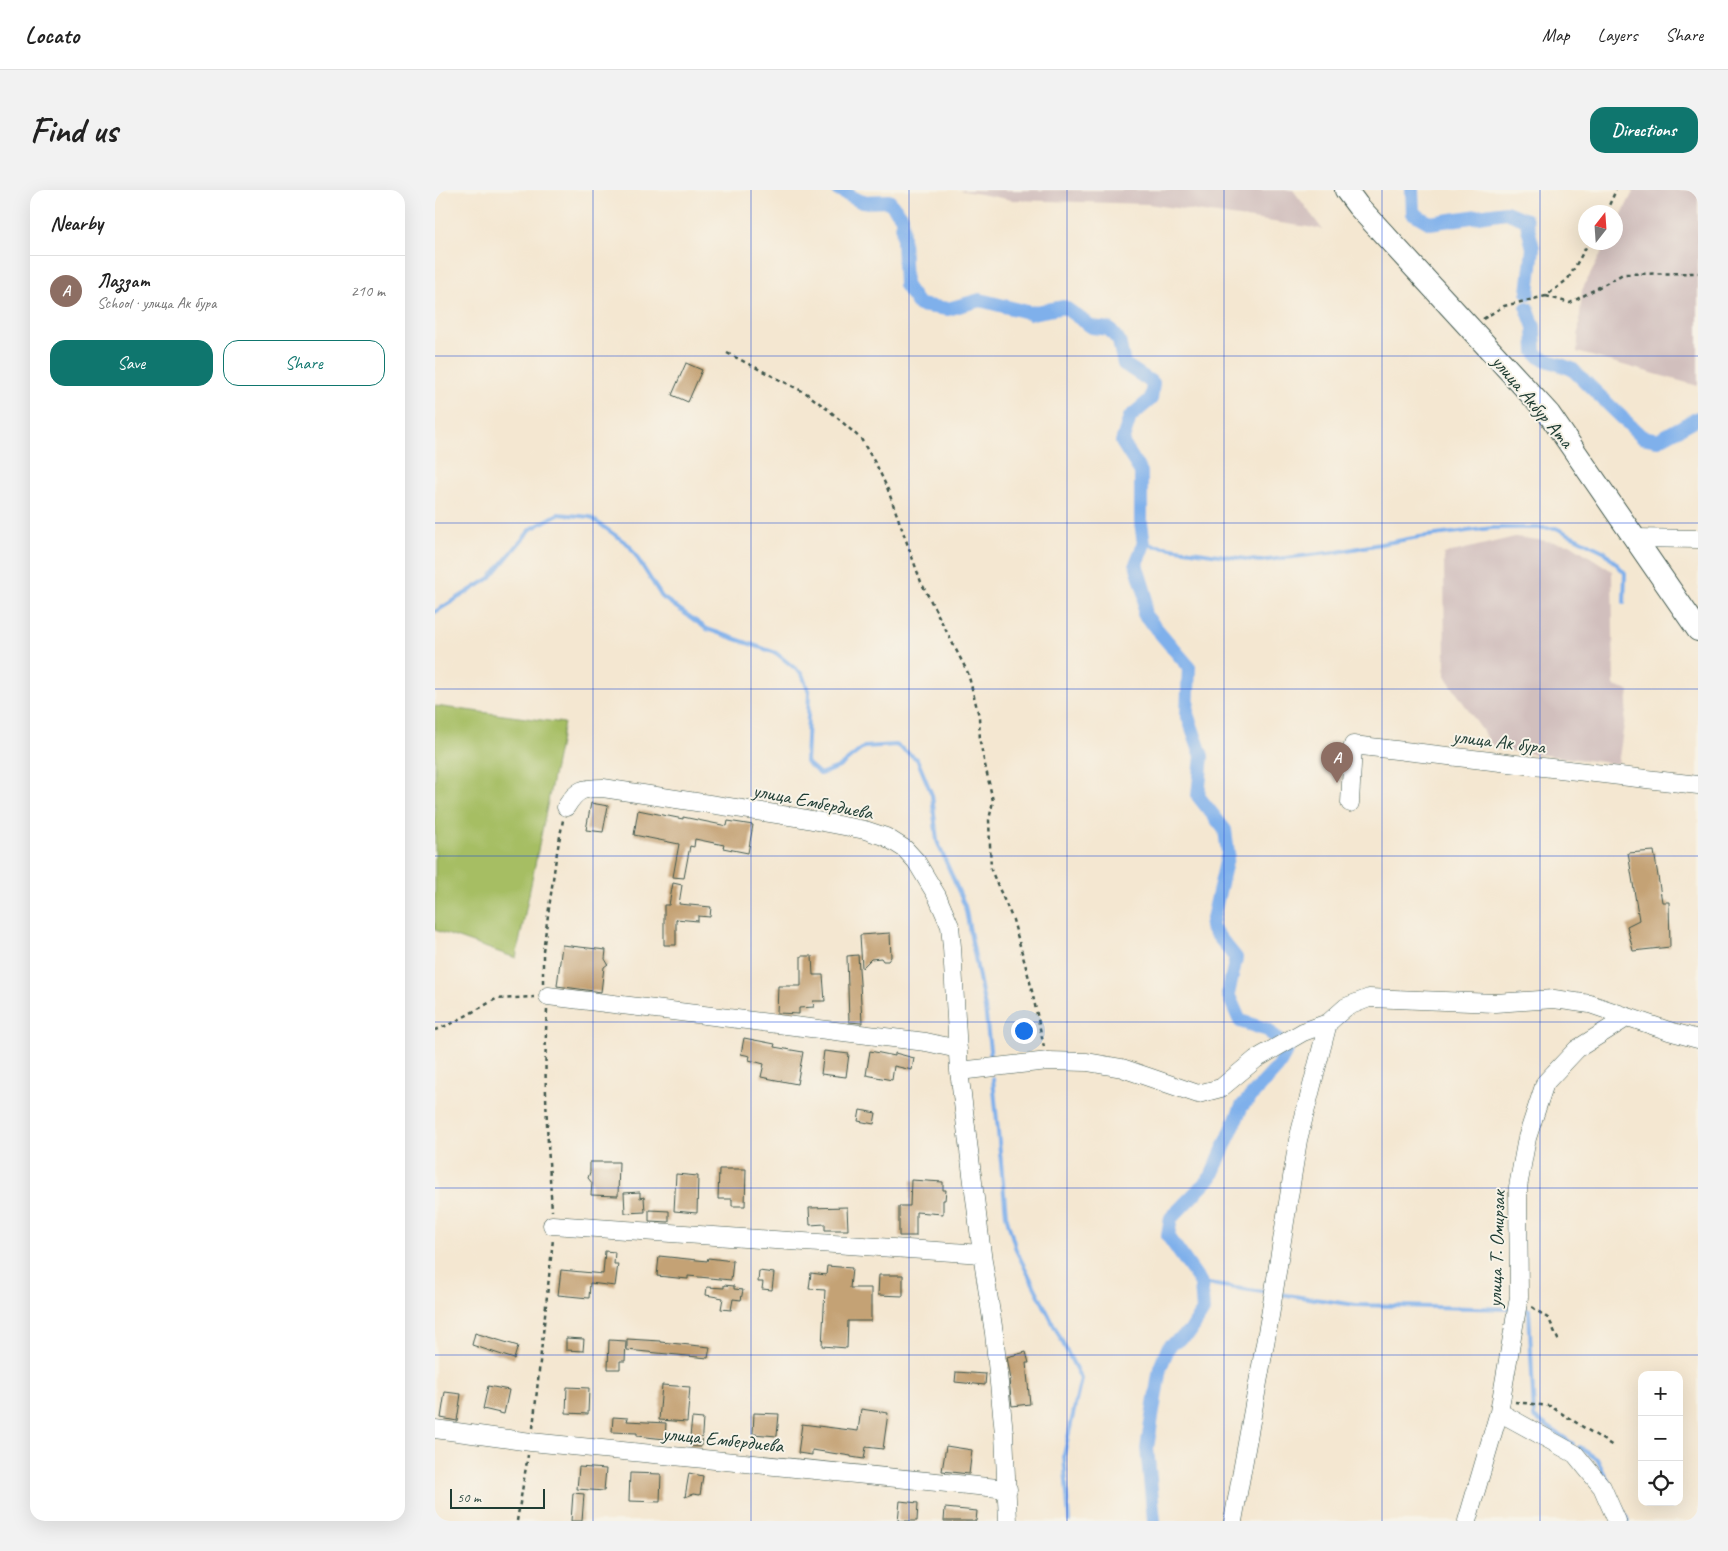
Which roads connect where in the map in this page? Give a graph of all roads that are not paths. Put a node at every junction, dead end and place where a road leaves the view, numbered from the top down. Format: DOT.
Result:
graph roads {
  1 [pos="1346,190"];
  2 [pos="1634,538"];
  3 [pos="1698,539"];
  4 [pos="1698,630"];
  5 [pos="1698,785"];
  6 [pos="1350,803"];
  7 [pos="566,807"];
  8 [pos="548,996"];
  9 [pos="1628,1017"];
  10 [pos="1328,1023"];
  11 [pos="1698,1039"];
  12 [pos="958,1049"];
  13 [pos="959,1071"];
  14 [pos="552,1225"];
  15 [pos="982,1254"];
  16 [pos="1500,1406"];
  17 [pos="435,1429"];
  18 [pos="1008,1489"];
  19 [pos="1008,1521"];
  20 [pos="1233,1521"];
  21 [pos="1467,1521"];
  22 [pos="1617,1521"];
  1 -- 2 [label="main road, улица Акбур Ата"];
  2 -- 3 [label="street"];
  2 -- 4 [label="main road, улица Акбур Ата"];
  5 -- 6 [label="street, улица Ак бура"];
  7 -- 12 [label="street, улица Ембердиева"];
  8 -- 12 [label="street"];
  9 -- 10 [label="street"];
  9 -- 11 [label="street"];
  9 -- 16 [label="street, улица Т. Омирзак"];
  10 -- 13 [label="street"];
  10 -- 20 [label="street"];
  12 -- 13 [label="street, улица Ембердиева"];
  13 -- 15 [label="street, улица Ембердиева"];
  14 -- 15 [label="street"];
  15 -- 18 [label="street, улица Ембердиева"];
  16 -- 21 [label="street, улица Т. Омирзак"];
  16 -- 22 [label="street"];
  17 -- 18 [label="street, улица Ембердиева"];
  18 -- 19 [label="street, улица Ембердиева"];
}
